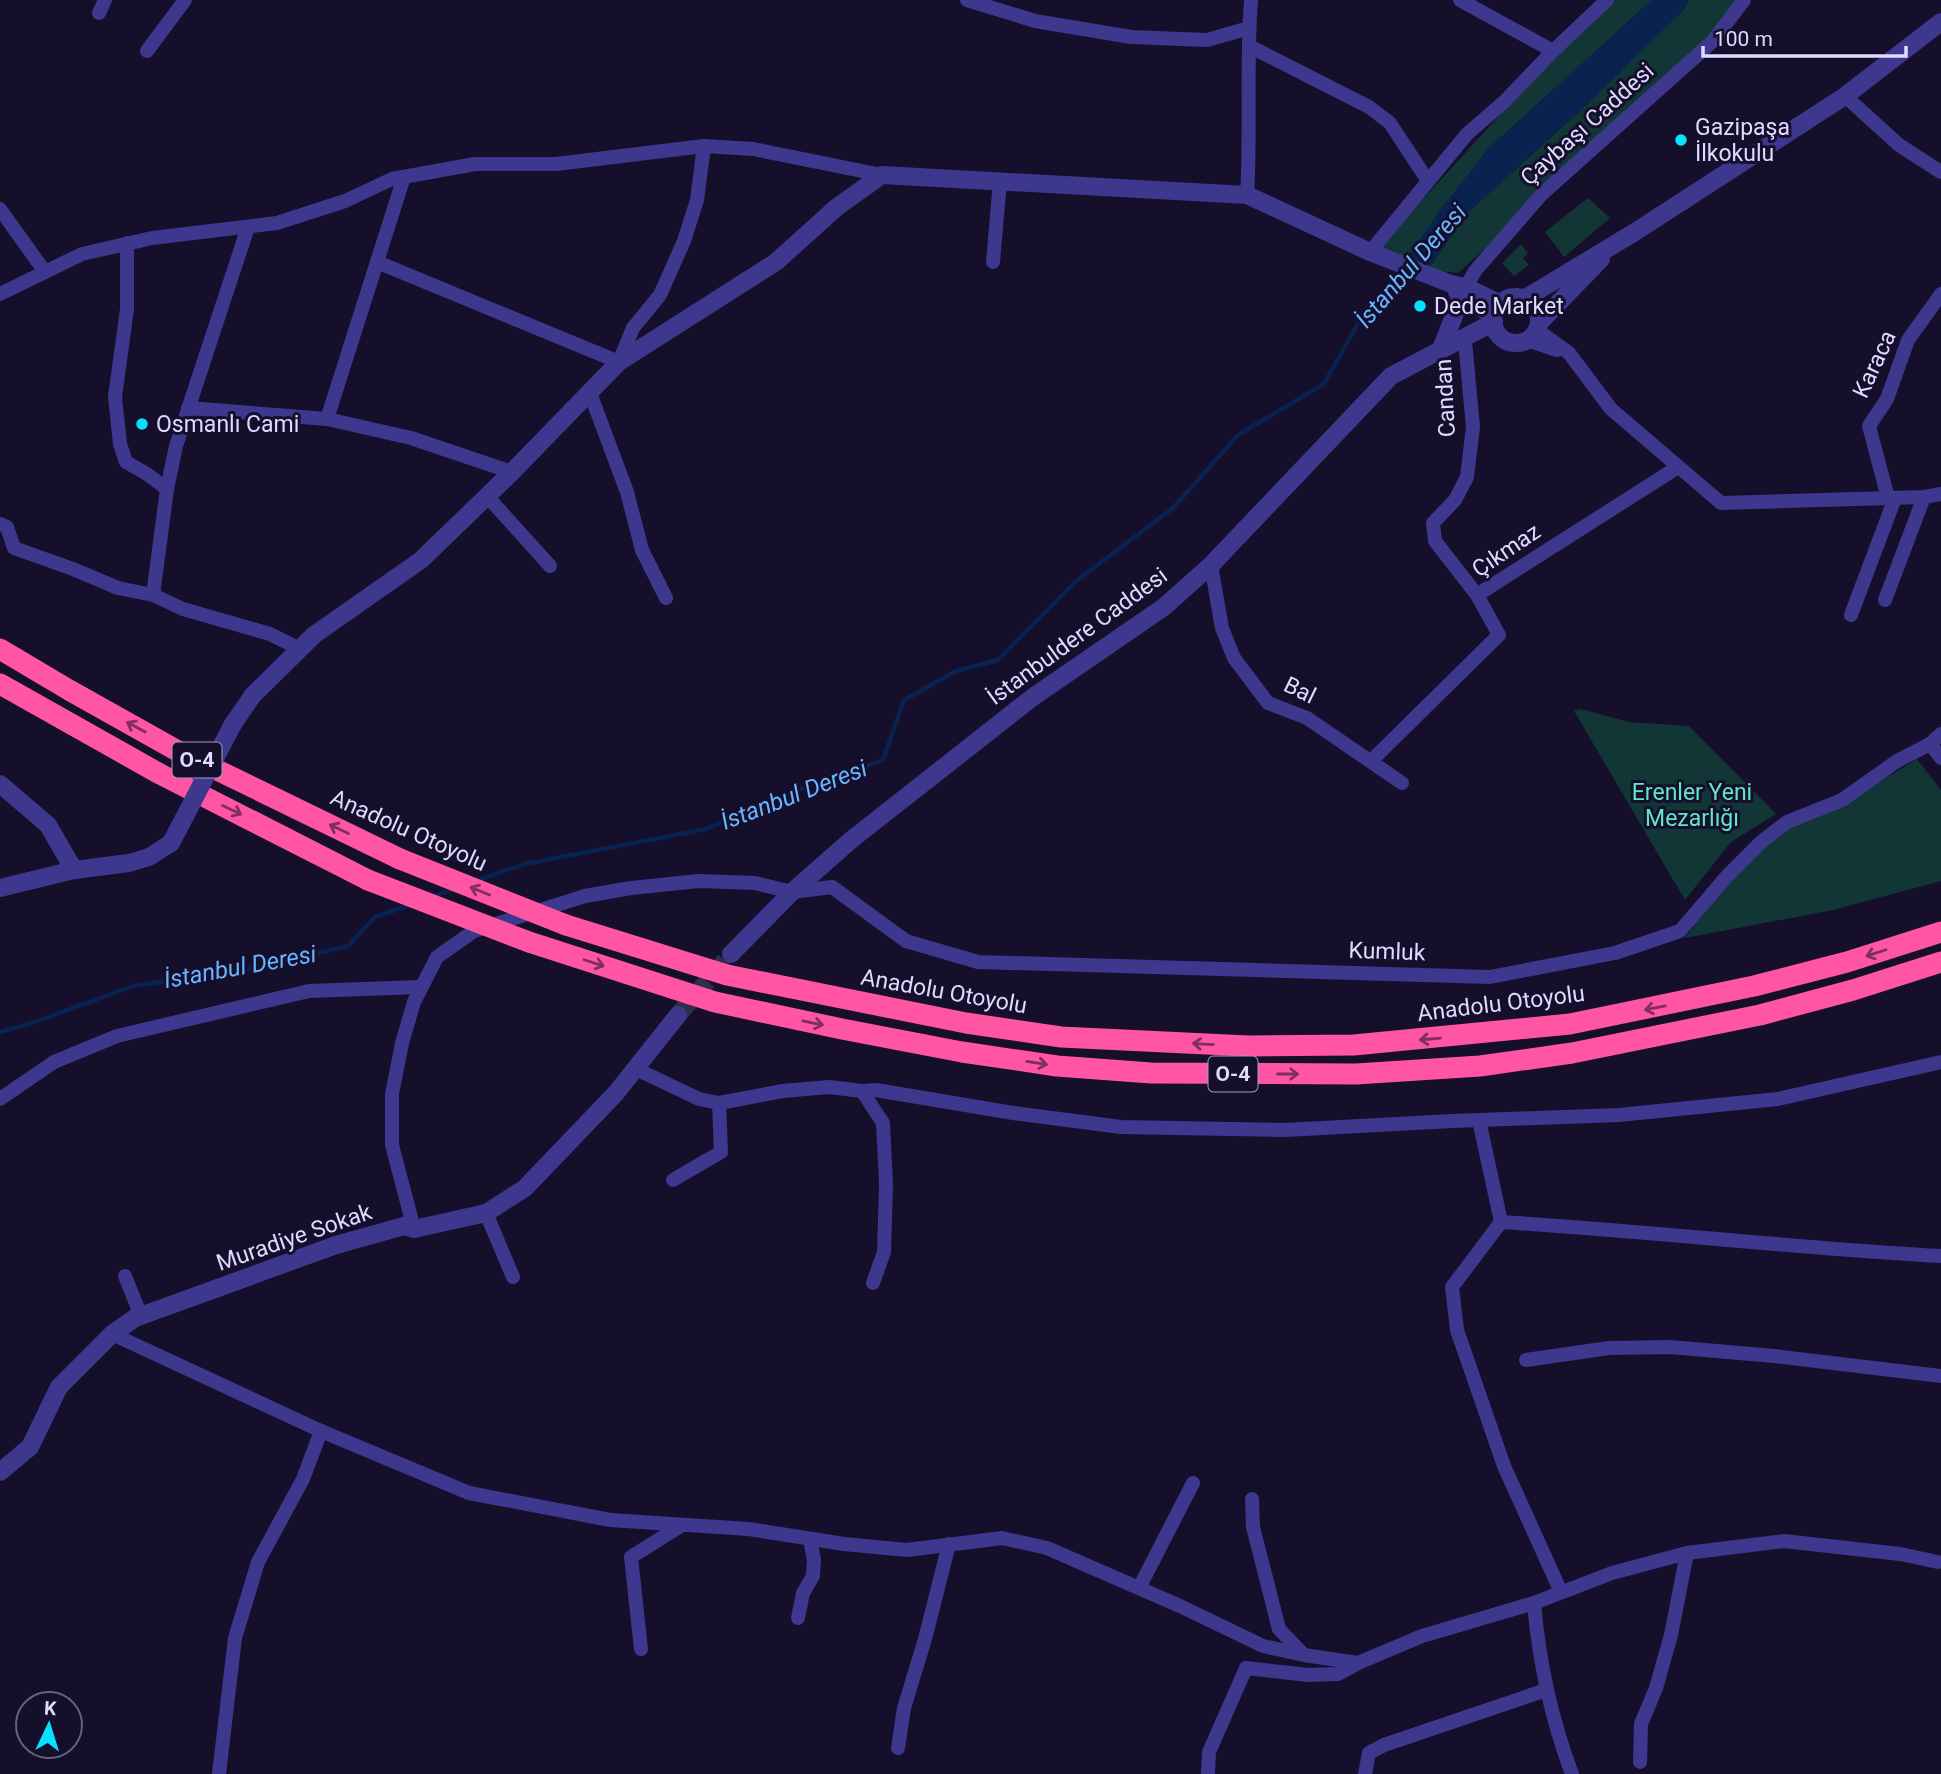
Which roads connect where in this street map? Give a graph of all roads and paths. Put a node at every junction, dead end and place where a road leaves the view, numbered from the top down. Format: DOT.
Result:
graph roads {
  1 [pos="186,0"];
  2 [pos="967,0"];
  3 [pos="1251,0"];
  4 [pos="1460,0"];
  5 [pos="1607,0"];
  6 [pos="1744,0"];
  7 [pos="1941,22"];
  8 [pos="1249,28"];
  9 [pos="1249,46"];
  10 [pos="148,51"];
  11 [pos="1553,51"];
  12 [pos="1845,96"];
  13 [pos="704,146"];
  14 [pos="1941,172"];
  15 [pos="882,175"];
  16 [pos="404,177"];
  17 [pos="1000,181"];
  18 [pos="1428,181"];
  19 [pos="1247,195"];
  20 [pos="0,209"];
  21 [pos="248,227"];
  22 [pos="1620,239"];
  23 [pos="127,243"];
  24 [pos="1370,252"];
  25 [pos="377,262"];
  26 [pos="993,262"];
  27 [pos="45,272"];
  28 [pos="1459,290"];
  29 [pos="0,293"];
  30 [pos="1941,294"];
  31 [pos="1524,299"];
  32 [pos="1496,314"];
  33 [pos="1534,331"];
  34 [pos="1505,340"];
  35 [pos="1465,341"];
  36 [pos="1441,349"];
  37 [pos="619,362"];
  38 [pos="590,393"];
  39 [pos="188,408"];
  40 [pos="327,419"];
  41 [pos="1678,467"];
  42 [pos="512,472"];
  43 [pos="167,489"];
  44 [pos="1941,494"];
  45 [pos="486,495"];
  46 [pos="1924,497"];
  47 [pos="1891,498"];
  48 [pos="0,524"];
  49 [pos="1212,565"];
  50 [pos="550,566"];
  51 [pos="153,595"];
  52 [pos="1477,595"];
  53 [pos="666,598"];
  54 [pos="1885,600"];
  55 [pos="1851,615"];
  56 [pos="0,649"];
  57 [pos="300,649"];
  58 [pos="0,684"];
  59 [pos="1935,739"];
  60 [pos="1941,758"];
  61 [pos="1371,761"];
  62 [pos="1402,783"];
  63 [pos="0,784"];
  64 [pos="74,870"];
  65 [pos="0,888"];
  66 [pos="792,892"];
  67 [pos="1941,932"];
  68 [pos="731,954"];
  69 [pos="1941,962"];
  70 [pos="420,987"];
  71 [pos="678,1016"];
  72 [pos="1941,1062"];
  73 [pos="636,1069"];
  74 [pos="862,1091"];
  75 [pos="0,1099"];
  76 [pos="719,1103"];
  77 [pos="1479,1120"];
  78 [pos="673,1180"];
  79 [pos="486,1213"];
  80 [pos="1501,1222"];
  81 [pos="414,1229"];
  82 [pos="1941,1256"];
  83 [pos="125,1276"];
  84 [pos="513,1278"];
  85 [pos="873,1283"];
  86 [pos="141,1316"];
  87 [pos="113,1334"];
  88 [pos="1526,1360"];
  89 [pos="1941,1376"];
  90 [pos="321,1431"];
  91 [pos="0,1472"];
  92 [pos="1193,1483"];
  93 [pos="1252,1499"];
  94 [pos="682,1525"];
  95 [pos="810,1539"];
  96 [pos="949,1544"];
  97 [pos="1687,1553"];
  98 [pos="1940,1564"];
  99 [pos="1139,1588"];
  100 [pos="1561,1592"];
  101 [pos="1534,1603"];
  102 [pos="798,1618"];
  103 [pos="641,1649"];
  104 [pos="1304,1656"];
  105 [pos="1358,1663"];
  106 [pos="1546,1690"];
  107 [pos="898,1748"];
  108 [pos="1640,1762"];
  109 [pos="219,1774"];
  110 [pos="1208,1774"];
  111 [pos="1366,1774"];
  112 [pos="1572,1774"];
  1 -- 10 [label="street"];
  2 -- 8 [label="street"];
  3 -- 8 [label="street"];
  4 -- 11 [label="street"];
  5 -- 11 [label="street"];
  6 -- 28 [label="street, Çaybaşı Caddesi"];
  7 -- 12 [label="street"];
  8 -- 9 [label="street"];
  9 -- 18 [label="street"];
  9 -- 19 [label="street"];
  11 -- 18 [label="street"];
  12 -- 14 [label="street"];
  12 -- 22 [label="street"];
  13 -- 15 [label="street"];
  13 -- 16 [label="street"];
  13 -- 37 [label="street"];
  15 -- 17 [label="street"];
  15 -- 37 [label="street"];
  16 -- 21 [label="street"];
  16 -- 25 [label="street"];
  17 -- 19 [label="street"];
  17 -- 26 [label="street"];
  18 -- 24 [label="street"];
  19 -- 24 [label="street"];
  20 -- 27 [label="street"];
  21 -- 23 [label="street"];
  21 -- 39 [label="street"];
  22 -- 31 [label="street"];
  22 -- 33 [label="street"];
  23 -- 27 [label="street"];
  23 -- 43 [label="street"];
  24 -- 28 [label="street"];
  25 -- 37 [label="street"];
  25 -- 40 [label="street"];
  27 -- 29 [label="street"];
  28 -- 32 [label="street"];
  28 -- 36 [label="street"];
  30 -- 47 [label="street, Karaca"];
  31 -- 32 [label="street"];
  31 -- 33 [label="street"];
  32 -- 34 [label="street"];
  32 -- 36 [label="street, İstanbuldere Caddesi"];
  33 -- 34 [label="street"];
  33 -- 41 [label="street"];
  34 -- 35 [label="street, İstanbuldere Caddesi"];
  35 -- 36 [label="street, İstanbuldere Caddesi"];
  35 -- 52 [label="street, Candan"];
  36 -- 49 [label="street, İstanbuldere Caddesi"];
  37 -- 38 [label="street"];
  38 -- 42 [label="street"];
  38 -- 53 [label="street"];
  39 -- 40 [label="street"];
  39 -- 43 [label="street"];
  40 -- 42 [label="street"];
  41 -- 47 [label="street"];
  41 -- 52 [label="street, Çıkmaz"];
  42 -- 45 [label="street"];
  43 -- 51 [label="street"];
  44 -- 46 [label="street"];
  45 -- 50 [label="street"];
  45 -- 57 [label="street"];
  46 -- 47 [label="street"];
  46 -- 54 [label="street"];
  47 -- 55 [label="street"];
  48 -- 51 [label="street"];
  49 -- 61 [label="street, Bal"];
  49 -- 66 [label="street, İstanbuldere Caddesi"];
  51 -- 57 [label="street"];
  52 -- 61 [label="street, Çıkmaz"];
  67 -- 56 [label="highway, Anadolu Otoyolu / O-4, one-way, bridge"];
  57 -- 64 [label="street, bridge"];
  58 -- 69 [label="highway, O-4, one-way, bridge"];
  59 -- 60 [label="street"];
  59 -- 66 [label="street, Kumluk"];
  61 -- 62 [label="street, Bal"];
  63 -- 64 [label="street"];
  64 -- 65 [label="street"];
  66 -- 68 [label="street, İstanbuldere Caddesi"];
  66 -- 70 [label="street"];
  70 -- 75 [label="street"];
  70 -- 81 [label="street"];
  71 -- 73 [label="street, Muradiye Sokak"];
  72 -- 77 [label="street"];
  73 -- 76 [label="street"];
  73 -- 79 [label="street, Muradiye Sokak"];
  74 -- 76 [label="street"];
  74 -- 77 [label="street"];
  74 -- 85 [label="street"];
  76 -- 78 [label="street"];
  77 -- 80 [label="street"];
  79 -- 81 [label="street, Muradiye Sokak"];
  79 -- 84 [label="street"];
  80 -- 82 [label="street"];
  80 -- 100 [label="street"];
  81 -- 86 [label="street, Muradiye Sokak"];
  83 -- 86 [label="street"];
  86 -- 87 [label="street, Muradiye Sokak"];
  87 -- 90 [label="street"];
  87 -- 91 [label="street, Muradiye Sokak"];
  88 -- 89 [label="street"];
  90 -- 94 [label="street"];
  90 -- 109 [label="street"];
  92 -- 99 [label="street"];
  93 -- 104 [label="street"];
  94 -- 95 [label="street"];
  94 -- 103 [label="street"];
  95 -- 96 [label="street"];
  95 -- 102 [label="street"];
  96 -- 99 [label="street"];
  96 -- 107 [label="street"];
  97 -- 98 [label="street"];
  97 -- 100 [label="street"];
  97 -- 108 [label="street"];
  99 -- 104 [label="street"];
  100 -- 101 [label="street"];
  101 -- 105 [label="street"];
  101 -- 106 [label="street"];
  104 -- 105 [label="street"];
  105 -- 110 [label="street"];
  106 -- 111 [label="street"];
  106 -- 112 [label="street"];
}
